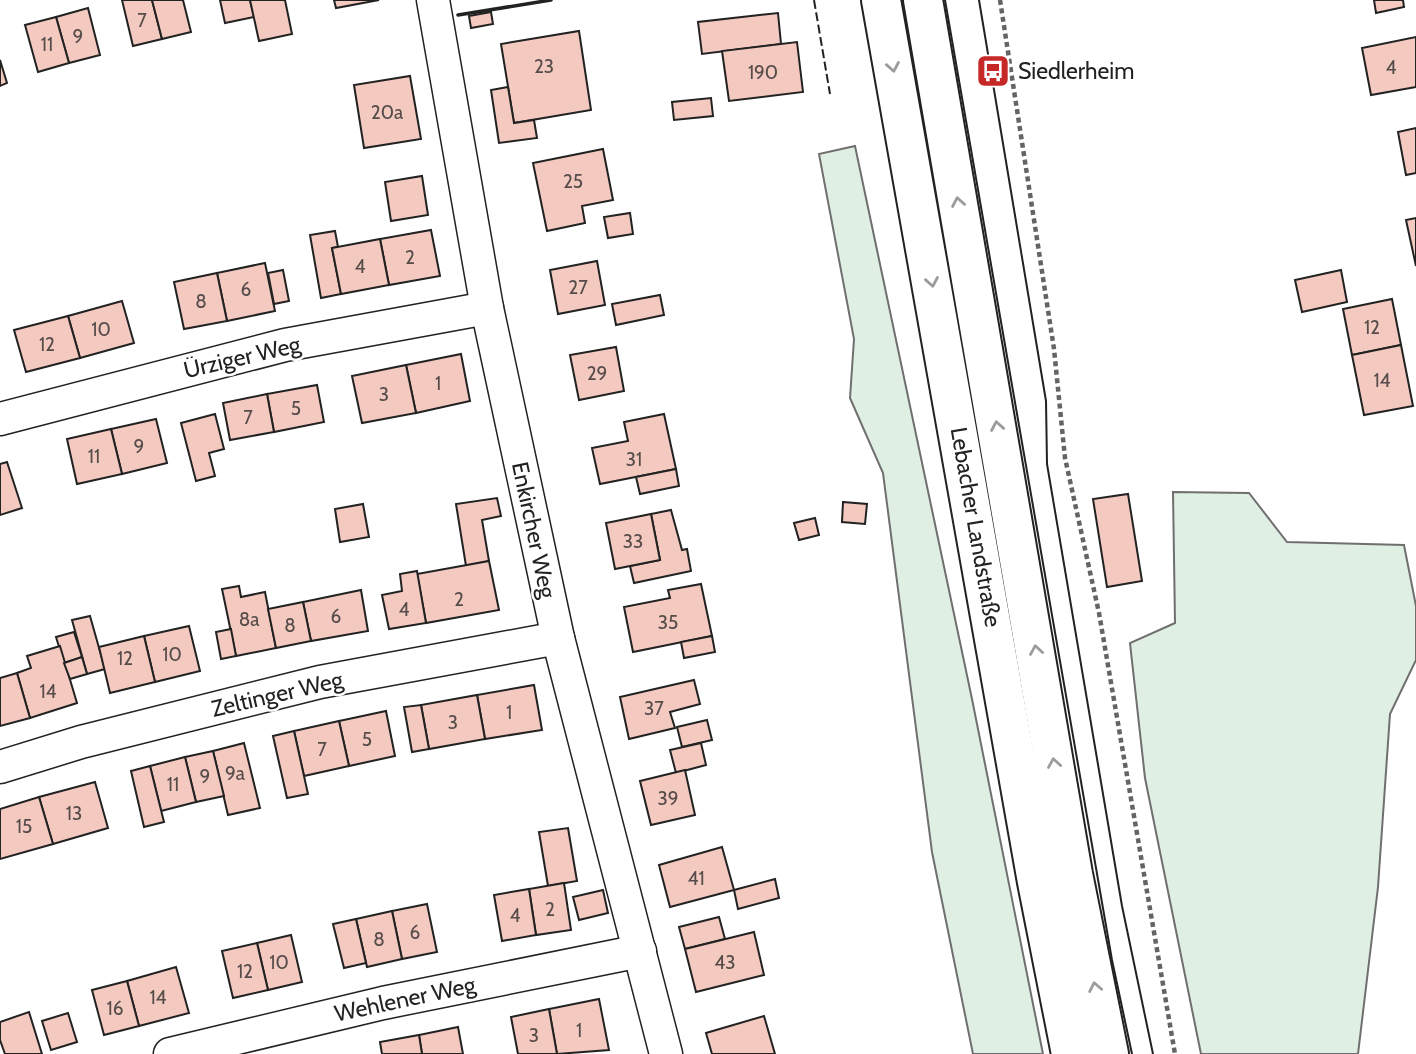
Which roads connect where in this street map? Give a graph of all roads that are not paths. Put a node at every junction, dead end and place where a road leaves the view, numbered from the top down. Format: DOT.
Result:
graph roads {
  1 [pos="433,0"];
  2 [pos="881,0"];
  3 [pos="923,0"];
  4 [pos="487,308"];
  5 [pos="0,419"];
  6 [pos="558,638"];
  7 [pos="0,767"];
  8 [pos="640,951"];
  9 [pos="170,1054"];
  10 [pos="666,1054"];
  11 [pos="1071,1054"];
  12 [pos="1109,1054"];
  1 -- 4 [label="street, Enkircher Weg"];
  2 -- 11 [label="highway, Lebacher Landstraße, one-way"];
  12 -- 3 [label="highway, Lebacher Landstraße, one-way"];
  4 -- 5 [label="street, Ürziger Weg"];
  4 -- 6 [label="street, Enkircher Weg"];
  6 -- 7 [label="street, Zeltinger Weg"];
  6 -- 8 [label="street, Enkircher Weg"];
  8 -- 9 [label="street, Wehlener Weg"];
  8 -- 10 [label="street, Enkircher Weg"];
}
